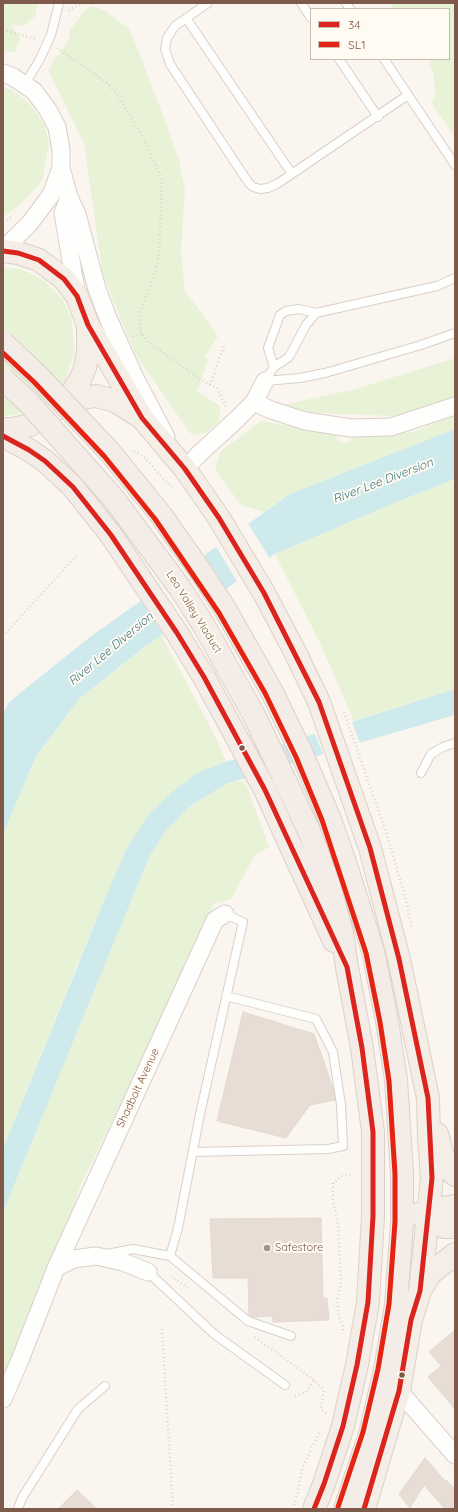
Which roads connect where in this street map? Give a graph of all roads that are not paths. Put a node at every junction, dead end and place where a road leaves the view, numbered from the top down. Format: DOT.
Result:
graph roads {
  1 [pos="59,3"];
  2 [pos="208,3"];
  3 [pos="301,3"];
  4 [pos="310,16"];
  5 [pos="186,18"];
  6 [pos="340,60"];
  7 [pos="385,60"];
  8 [pos="3,73"];
  9 [pos="25,84"];
  10 [pos="408,95"];
  11 [pos="378,117"];
  12 [pos="455,165"];
  13 [pos="61,168"];
  14 [pos="292,174"];
  15 [pos="69,197"];
  16 [pos="3,250"];
  17 [pos="455,278"];
  18 [pos="77,296"];
  19 [pos="316,313"];
  20 [pos="88,325"];
  21 [pos="455,333"];
  22 [pos="3,343"];
  23 [pos="269,374"];
  24 [pos="3,379"];
  25 [pos="254,402"];
  26 [pos="455,406"];
  27 [pos="58,408"];
  28 [pos="142,418"];
  29 [pos="3,430"];
  30 [pos="3,436"];
  31 [pos="182,465"];
  32 [pos="455,743"];
  33 [pos="421,774"];
  34 [pos="320,888"];
  35 [pos="226,914"];
  36 [pos="226,996"];
  37 [pos="412,1018"];
  38 [pos="428,1098"];
  39 [pos="193,1152"];
  40 [pos="455,1175"];
  41 [pos="455,1206"];
  42 [pos="424,1213"];
  43 [pos="455,1227"];
  44 [pos="455,1254"];
  45 [pos="96,1256"];
  46 [pos="170,1256"];
  47 [pos="56,1268"];
  48 [pos="148,1272"];
  49 [pos="420,1291"];
  50 [pos="412,1320"];
  51 [pos="291,1336"];
  52 [pos="285,1385"];
  53 [pos="105,1386"];
  54 [pos="399,1391"];
  55 [pos="3,1399"];
  56 [pos="455,1455"];
  57 [pos="18,1509"];
  58 [pos="314,1509"];
  59 [pos="346,1509"];
  60 [pos="364,1509"];
  1 -- 9 [label="lane"];
  2 -- 5 [label="lane"];
  3 -- 4 [label="lane"];
  5 -- 14 [label="lane"];
  5 -- 14 [label="lane"];
  6 -- 11 [label="lane"];
  7 -- 10 [label="lane"];
  8 -- 9 [label="street"];
  9 -- 13 [label="street"];
  10 -- 11 [label="lane"];
  10 -- 12 [label="lane"];
  11 -- 14 [label="lane"];
  13 -- 15 [label="street"];
  13 -- 16 [label="street"];
  15 -- 18 [label="street"];
  15 -- 31 [label="street"];
  16 -- 18 [label="main road"];
  17 -- 19 [label="lane"];
  18 -- 20 [label="main road"];
  19 -- 23 [label="lane"];
  19 -- 23 [label="lane"];
  20 -- 27 [label="main road"];
  20 -- 28 [label="main road"];
  21 -- 23 [label="lane"];
  22 -- 59 [label="highway, bridge"];
  23 -- 25 [label="street"];
  24 -- 34 [label="highway, Lea Valley Viaduct, bridge"];
  25 -- 26 [label="street"];
  25 -- 31 [label="street"];
  27 -- 28 [label="main road"];
  27 -- 29 [label="main road"];
  28 -- 31 [label="main road"];
  30 -- 34 [label="highway"];
  31 -- 37 [label="main road"];
  32 -- 33 [label="lane"];
  34 -- 58 [label="highway"];
  35 -- 36 [label="lane"];
  35 -- 47 [label="street, Shadbolt Avenue"];
  36 -- 39 [label="lane"];
  36 -- 39 [label="lane"];
  37 -- 38 [label="main road"];
  37 -- 42 [label="main road"];
  38 -- 40 [label="main road"];
  38 -- 42 [label="main road"];
  39 -- 46 [label="lane"];
  41 -- 42 [label="main road"];
  42 -- 43 [label="main road"];
  42 -- 49 [label="main road"];
  42 -- 50 [label="main road"];
  44 -- 49 [label="main road"];
  45 -- 46 [label="lane"];
  45 -- 47 [label="street"];
  45 -- 48 [label="street"];
  46 -- 51 [label="lane"];
  47 -- 55 [label="street, Shadbolt Avenue"];
  48 -- 52 [label="lane"];
  49 -- 50 [label="main road"];
  50 -- 54 [label="main road"];
  53 -- 57 [label="lane"];
  54 -- 56 [label="street"];
  54 -- 60 [label="main road"];
}
